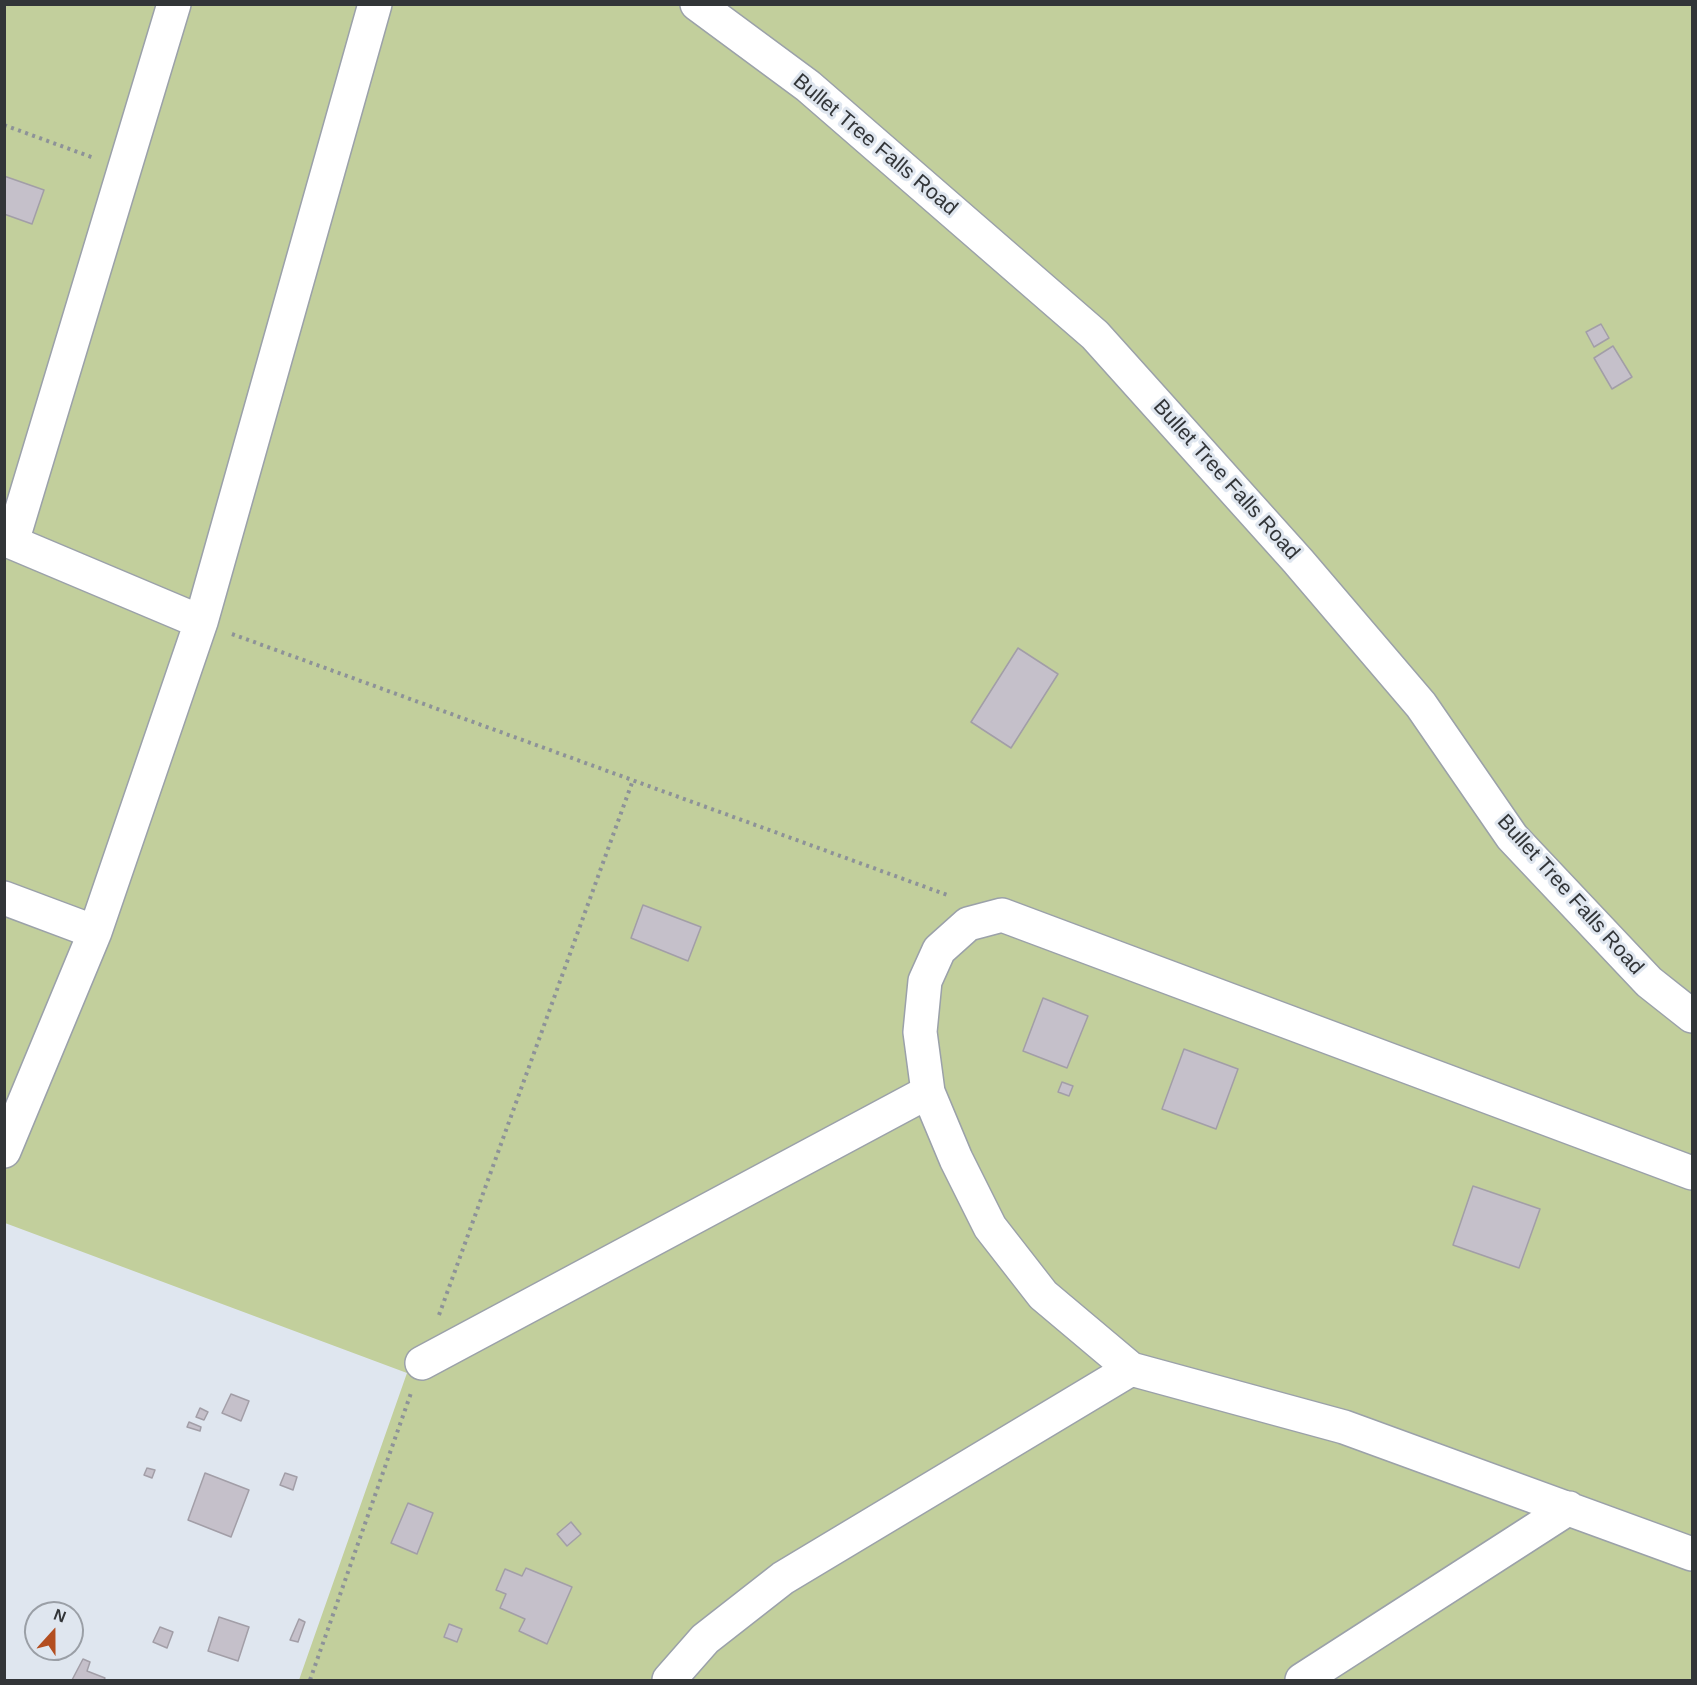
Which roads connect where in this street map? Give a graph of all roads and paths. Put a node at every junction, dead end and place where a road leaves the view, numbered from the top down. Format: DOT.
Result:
graph roads {
  1 [pos="174,4"];
  2 [pos="375,4"];
  3 [pos="697,4"];
  4 [pos="4,125"];
  5 [pos="124,169"];
  6 [pos="8,541"];
  7 [pos="201,622"];
  8 [pos="633,780"];
  9 [pos="4,898"];
  10 [pos="1002,915"];
  11 [pos="95,932"];
  12 [pos="1692,1016"];
  13 [pos="928,1092"];
  14 [pos="4,1151"];
  15 [pos="1692,1173"];
  16 [pos="422,1363"];
  17 [pos="1131,1369"];
  18 [pos="1569,1508"];
  19 [pos="1692,1554"];
  20 [pos="1306,1679"];
  21 [pos="310,1680"];
  22 [pos="669,1680"];
  1 -- 5 [label="street"];
  2 -- 7 [label="street"];
  3 -- 12 [label="street, Bullet Tree Falls Road"];
  4 -- 5 [label="path"];
  5 -- 6 [label="street"];
  6 -- 7 [label="street"];
  7 -- 8 [label="path"];
  7 -- 11 [label="street"];
  8 -- 10 [label="path"];
  8 -- 16 [label="path"];
  9 -- 11 [label="street"];
  10 -- 13 [label="street"];
  10 -- 15 [label="street"];
  11 -- 14 [label="street"];
  13 -- 16 [label="street"];
  13 -- 17 [label="street"];
  16 -- 21 [label="path"];
  17 -- 18 [label="street"];
  17 -- 22 [label="street"];
  18 -- 19 [label="street"];
  18 -- 20 [label="street"];
}
